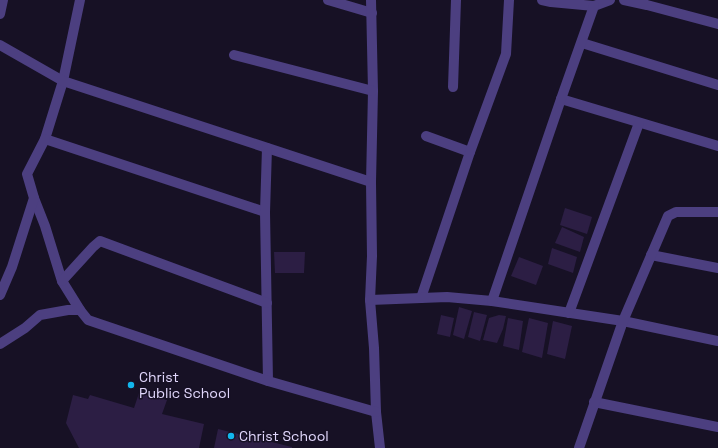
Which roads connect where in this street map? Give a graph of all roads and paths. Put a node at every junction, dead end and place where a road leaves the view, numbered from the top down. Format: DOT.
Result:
graph roads {
  1 [pos="3,0"];
  2 [pos="80,0"];
  3 [pos="328,0"];
  4 [pos="372,0"];
  5 [pos="456,0"];
  6 [pos="509,0"];
  7 [pos="542,0"];
  8 [pos="610,0"];
  9 [pos="624,0"];
  10 [pos="594,6"];
  11 [pos="372,13"];
  12 [pos="0,14"];
  13 [pos="718,24"];
  14 [pos="582,43"];
  15 [pos="0,45"];
  16 [pos="234,55"];
  17 [pos="63,81"];
  18 [pos="718,85"];
  19 [pos="453,87"];
  20 [pos="373,91"];
  21 [pos="561,99"];
  22 [pos="639,123"];
  23 [pos="426,136"];
  24 [pos="45,139"];
  25 [pos="718,146"];
  26 [pos="267,148"];
  27 [pos="470,152"];
  28 [pos="371,182"];
  29 [pos="34,198"];
  30 [pos="265,212"];
  31 [pos="718,212"];
  32 [pos="651,255"];
  33 [pos="718,268"];
  34 [pos="62,281"];
  35 [pos="0,295"];
  36 [pos="420,298"];
  37 [pos="370,300"];
  38 [pos="492,301"];
  39 [pos="267,303"];
  40 [pos="80,310"];
  41 [pos="569,314"];
  42 [pos="623,321"];
  43 [pos="718,341"];
  44 [pos="0,344"];
  45 [pos="268,381"];
  46 [pos="594,402"];
  47 [pos="376,412"];
  48 [pos="718,427"];
  49 [pos="380,448"];
  50 [pos="579,448"];
  1 -- 12 [label="street"];
  2 -- 17 [label="street"];
  3 -- 11 [label="street"];
  4 -- 11 [label="street"];
  5 -- 19 [label="street"];
  6 -- 27 [label="street"];
  7 -- 10 [label="street"];
  8 -- 10 [label="street"];
  9 -- 13 [label="street"];
  10 -- 14 [label="street"];
  11 -- 20 [label="street"];
  14 -- 18 [label="street"];
  14 -- 21 [label="street"];
  15 -- 17 [label="street"];
  16 -- 20 [label="street"];
  17 -- 24 [label="street"];
  17 -- 26 [label="street"];
  20 -- 28 [label="street"];
  21 -- 22 [label="street"];
  21 -- 38 [label="street"];
  22 -- 25 [label="street"];
  22 -- 41 [label="street"];
  23 -- 27 [label="street"];
  24 -- 29 [label="street"];
  24 -- 30 [label="street"];
  26 -- 28 [label="street"];
  26 -- 30 [label="street"];
  27 -- 36 [label="street"];
  28 -- 37 [label="street"];
  29 -- 34 [label="street"];
  29 -- 35 [label="street"];
  30 -- 39 [label="street"];
  31 -- 32 [label="street"];
  32 -- 33 [label="street"];
  32 -- 42 [label="street"];
  34 -- 39 [label="street"];
  34 -- 40 [label="street"];
  36 -- 37 [label="street"];
  36 -- 38 [label="street"];
  37 -- 47 [label="street"];
  38 -- 41 [label="street"];
  39 -- 45 [label="street"];
  40 -- 44 [label="street"];
  40 -- 45 [label="street"];
  41 -- 42 [label="street"];
  42 -- 43 [label="street"];
  42 -- 46 [label="street"];
  45 -- 47 [label="street"];
  46 -- 48 [label="street"];
  46 -- 50 [label="street"];
  47 -- 49 [label="street"];
}
